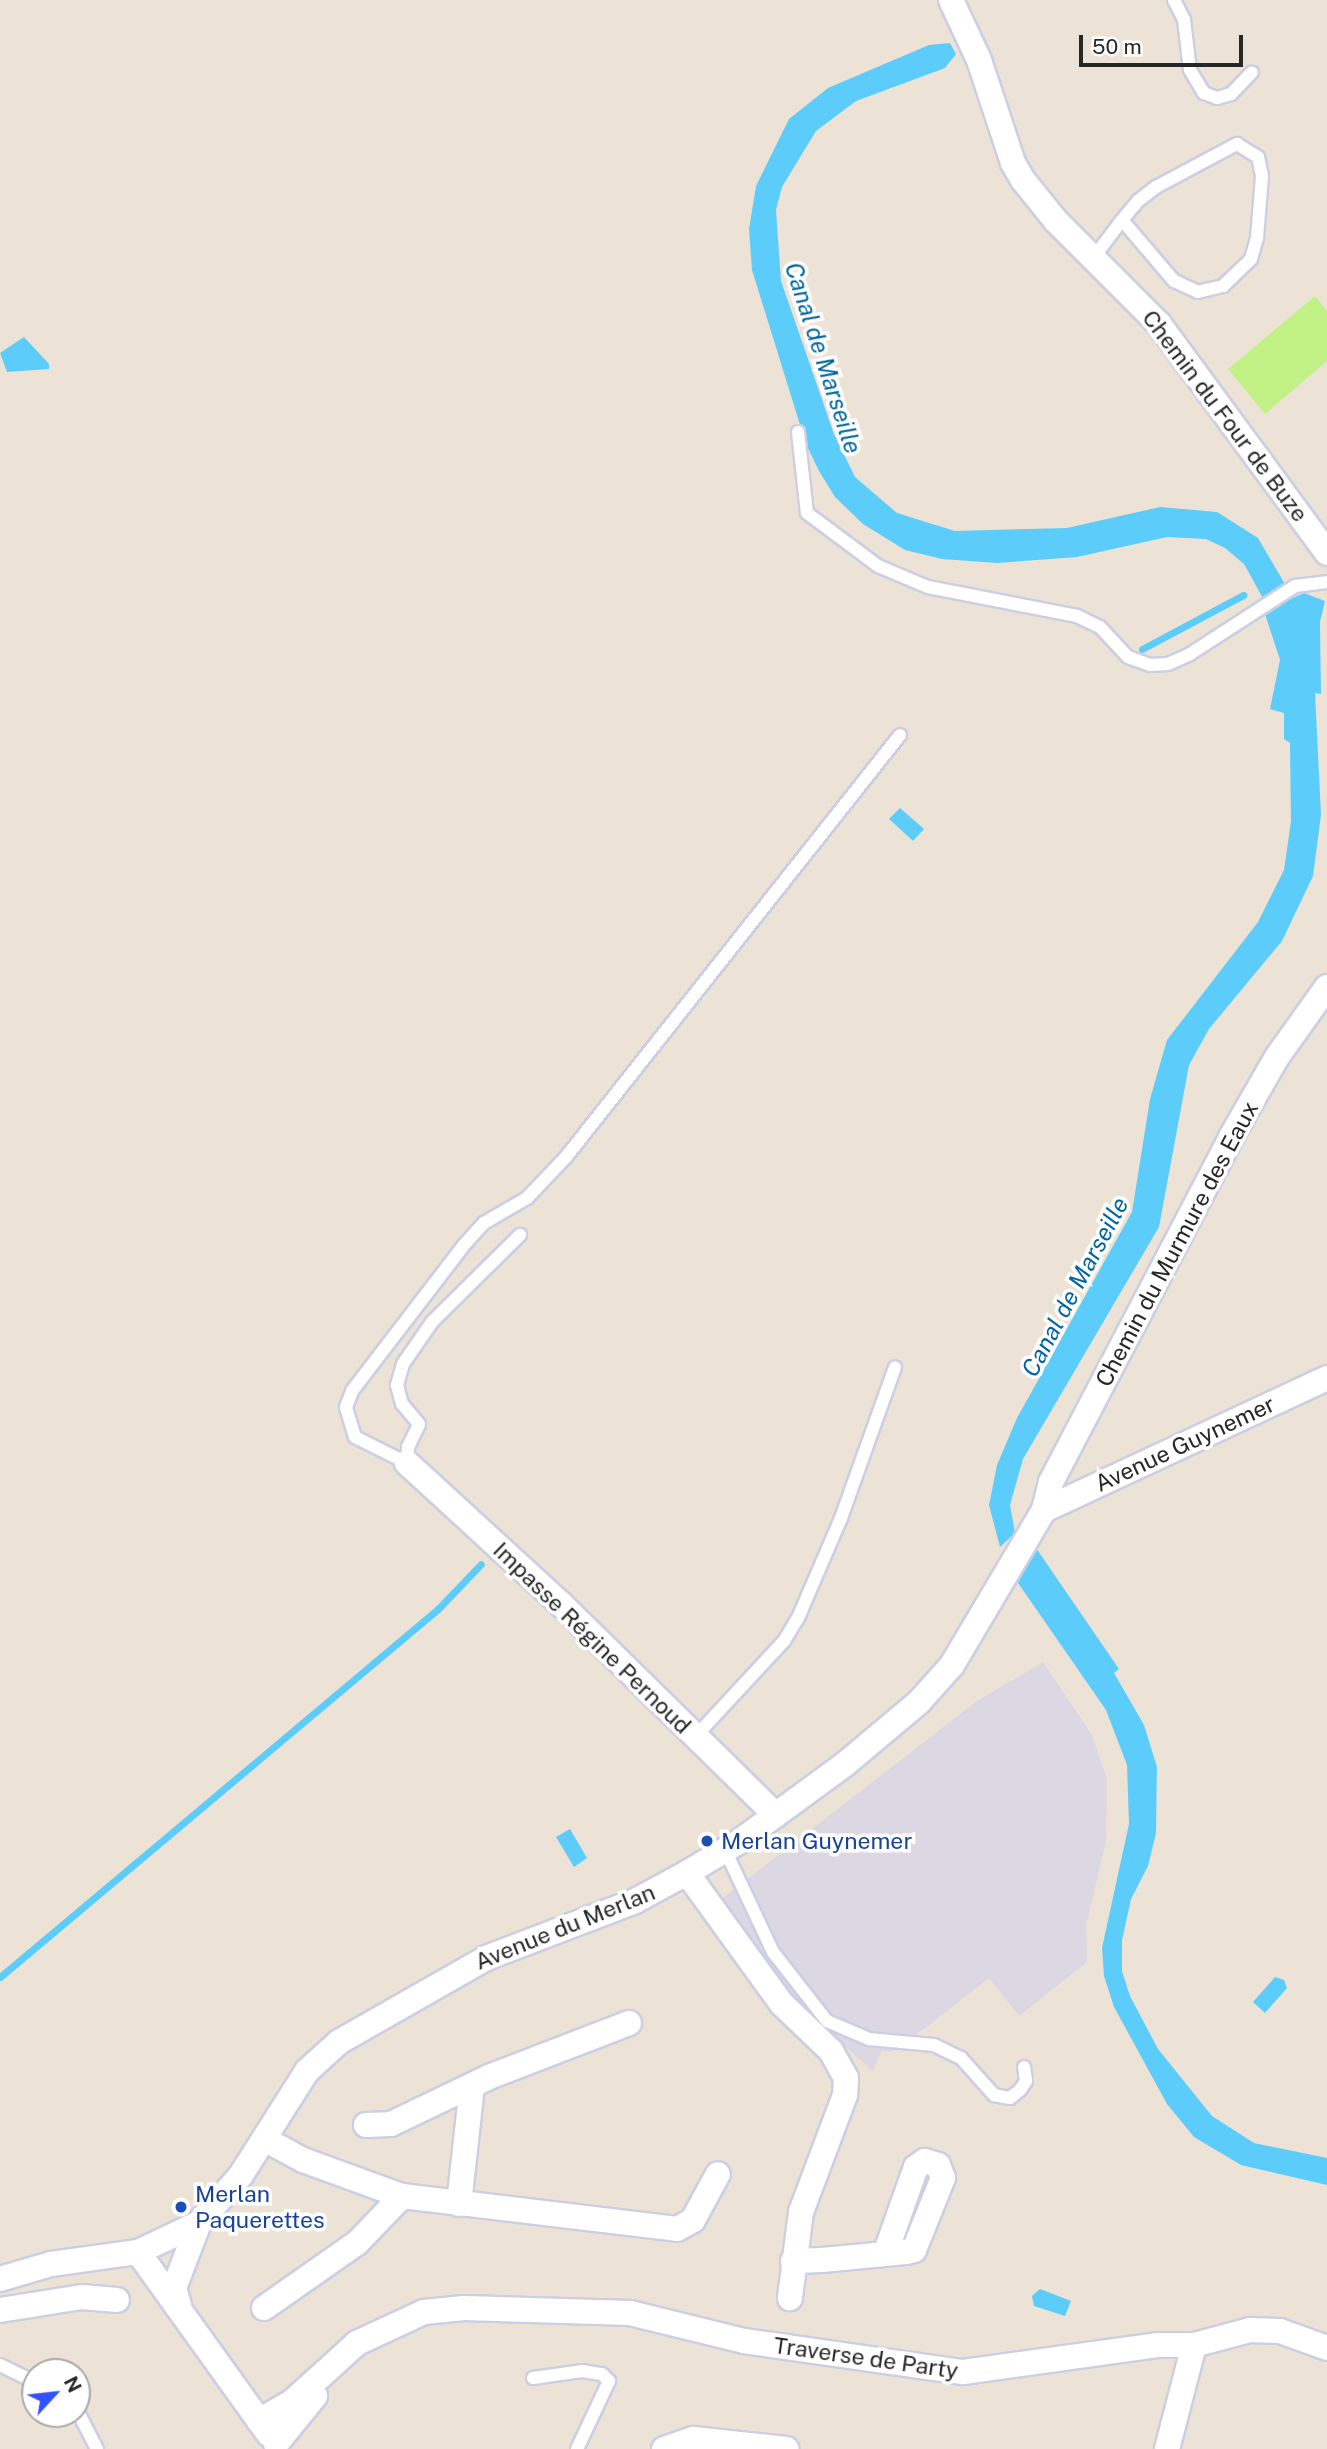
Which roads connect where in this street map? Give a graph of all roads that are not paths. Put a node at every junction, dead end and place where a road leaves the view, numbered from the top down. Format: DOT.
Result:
graph roads {
  1 [pos="1174,0"];
  2 [pos="954,6"];
  3 [pos="1252,72"];
  4 [pos="1122,220"];
  5 [pos="1094,257"];
  6 [pos="798,432"];
  7 [pos="1327,553"];
  8 [pos="1327,582"];
  9 [pos="900,735"];
  10 [pos="1327,987"];
  11 [pos="520,1236"];
  12 [pos="895,1367"];
  13 [pos="1327,1378"];
  14 [pos="407,1462"];
  15 [pos="1044,1510"];
  16 [pos="695,1737"];
  17 [pos="776,1815"];
  18 [pos="725,1850"];
  19 [pos="687,1873"];
  20 [pos="629,2023"];
  21 [pos="1024,2067"];
  22 [pos="472,2086"];
  23 [pos="366,2125"];
  24 [pos="266,2140"];
  25 [pos="718,2174"];
  26 [pos="402,2196"];
  27 [pos="458,2204"];
  28 [pos="199,2223"];
  29 [pos="138,2252"];
  30 [pos="885,2254"];
  31 [pos="793,2261"];
  32 [pos="0,2279"];
  33 [pos="790,2298"];
  34 [pos="117,2300"];
  35 [pos="179,2305"];
  36 [pos="264,2308"];
  37 [pos="0,2310"];
  38 [pos="664,2324"];
  39 [pos="1194,2345"];
  40 [pos="1327,2348"];
  41 [pos="0,2365"];
  42 [pos="21,2375"];
  43 [pos="533,2378"];
  44 [pos="259,2421"];
  45 [pos="86,2428"];
  46 [pos="277,2446"];
  47 [pos="97,2449"];
  48 [pos="577,2449"];
  49 [pos="664,2449"];
  50 [pos="786,2449"];
  51 [pos="1167,2449"];
  1 -- 3 [label="lane"];
  2 -- 5 [label="street, Chemin du Four de Buze"];
  4 -- 4 [label="lane"];
  4 -- 5 [label="lane"];
  5 -- 7 [label="street, Chemin du Four de Buze"];
  6 -- 8 [label="lane"];
  9 -- 14 [label="lane"];
  10 -- 15 [label="street, Chemin du Murmure des Eaux"];
  11 -- 14 [label="lane"];
  12 -- 16 [label="lane"];
  13 -- 15 [label="street, Avenue Guynemer"];
  14 -- 16 [label="street, Impasse Régine Pernoud"];
  15 -- 17 [label="street, Avenue du Merlan"];
  16 -- 17 [label="street, Impasse Régine Pernoud"];
  17 -- 18 [label="street, Avenue du Merlan"];
  18 -- 19 [label="street, Avenue du Merlan"];
  18 -- 21 [label="lane"];
  19 -- 24 [label="street, Avenue du Merlan"];
  19 -- 31 [label="street"];
  20 -- 22 [label="street"];
  22 -- 23 [label="street"];
  22 -- 27 [label="street"];
  24 -- 26 [label="street"];
  24 -- 28 [label="street, Avenue du Merlan"];
  25 -- 27 [label="street"];
  26 -- 27 [label="street"];
  26 -- 36 [label="street"];
  28 -- 29 [label="street, Avenue du Merlan"];
  28 -- 35 [label="street"];
  29 -- 32 [label="street, Avenue du Merlan"];
  29 -- 35 [label="street"];
  30 -- 31 [label="street"];
  31 -- 33 [label="street"];
  34 -- 37 [label="street"];
  35 -- 44 [label="street"];
  38 -- 39 [label="street, Traverse de Party"];
  38 -- 44 [label="street, Traverse de Party"];
  38 -- 46 [label="street, Traverse de Party"];
  39 -- 40 [label="street, Traverse de Party"];
  39 -- 51 [label="street"];
  41 -- 42 [label="lane"];
  43 -- 48 [label="lane"];
  44 -- 46 [label="street"];
  45 -- 47 [label="lane"];
  49 -- 50 [label="street"];
}
